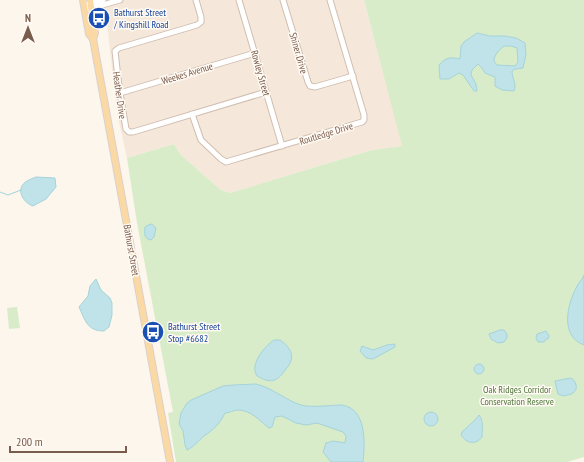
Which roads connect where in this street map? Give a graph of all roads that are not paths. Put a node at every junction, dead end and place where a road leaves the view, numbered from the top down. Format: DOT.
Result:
graph roads {
  1 [pos="103,0"];
  2 [pos="120,0"];
  3 [pos="196,0"];
  4 [pos="240,0"];
  5 [pos="283,0"];
  6 [pos="330,0"];
  7 [pos="87,5"];
  8 [pos="255,53"];
  9 [pos="353,76"];
  10 [pos="266,92"];
  11 [pos="120,93"];
  12 [pos="192,114"];
  13 [pos="282,146"];
  14 [pos="170,462"];
  1 -- 7 [label="street"];
  2 -- 7 [label="street"];
  3 -- 11 [label="street, Heather Drive"];
  4 -- 8 [label="street, Rowley Street"];
  5 -- 9 [label="street, Shiner Drive"];
  6 -- 9 [label="street, Routledge Drive"];
  7 -- 14 [label="main road, Bathurst Street"];
  8 -- 10 [label="street, Rowley Street"];
  8 -- 11 [label="street, Weekes Avenue"];
  9 -- 13 [label="street, Routledge Drive"];
  10 -- 12 [label="street, Heather Drive"];
  10 -- 13 [label="street, Rowley Street"];
  11 -- 12 [label="street, Heather Drive"];
  12 -- 13 [label="street, Routledge Drive"];
}
